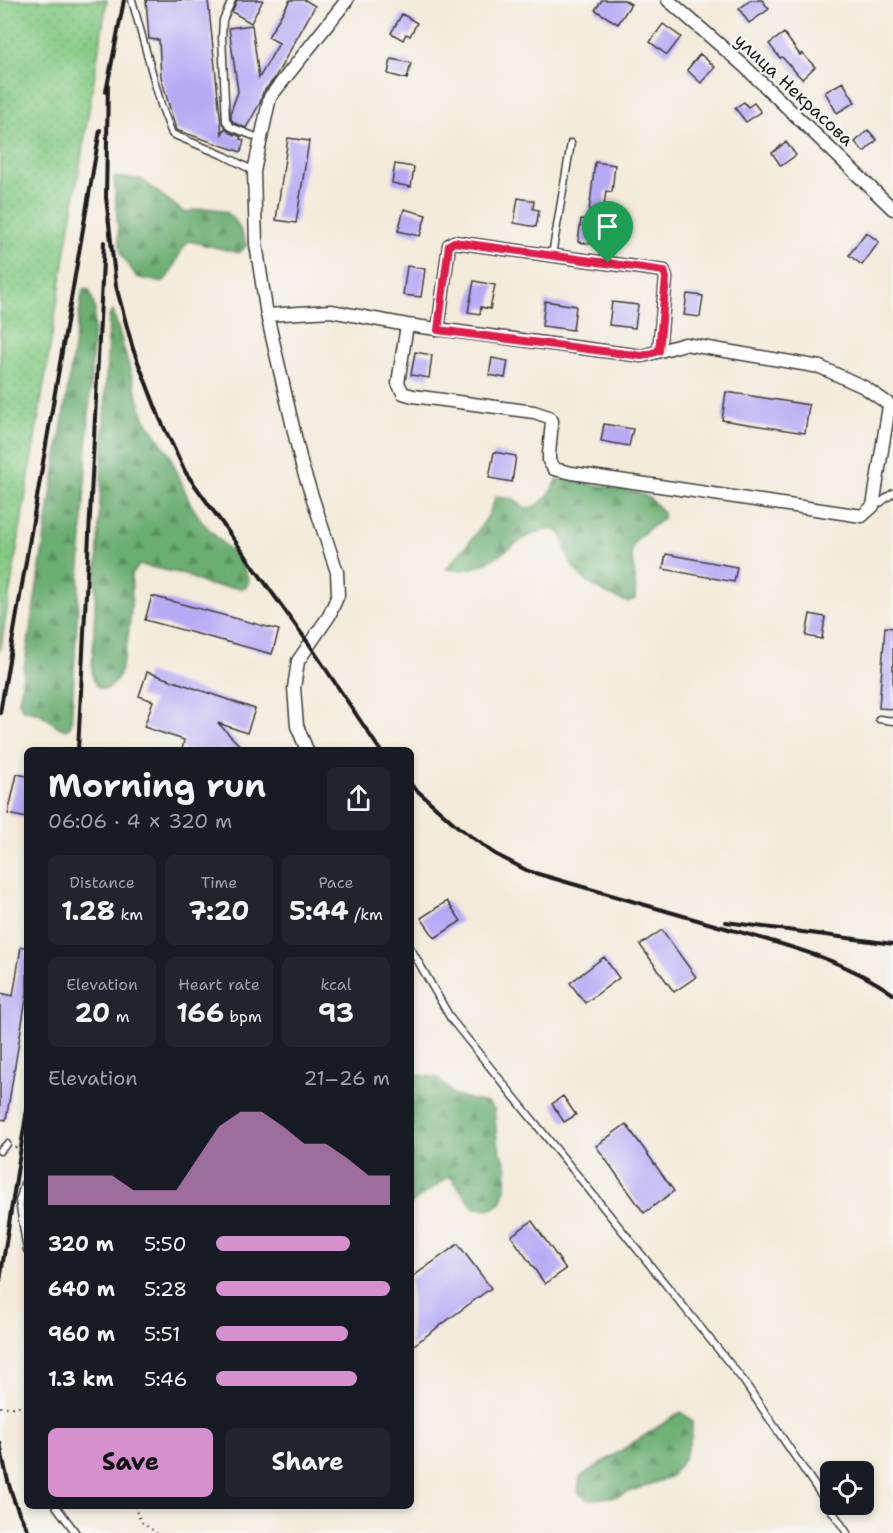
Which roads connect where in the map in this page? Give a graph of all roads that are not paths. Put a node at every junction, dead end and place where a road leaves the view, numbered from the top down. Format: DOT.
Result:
graph roads {
  1 [pos="132,0"];
  2 [pos="232,0"];
  3 [pos="347,0"];
  4 [pos="668,0"];
  5 [pos="261,139"];
  6 [pos="571,143"];
  7 [pos="255,171"];
  8 [pos="893,208"];
  9 [pos="552,255"];
  10 [pos="267,315"];
  11 [pos="407,326"];
  12 [pos="438,330"];
  13 [pos="659,351"];
  14 [pos="891,407"];
  15 [pos="893,493"];
  16 [pos="873,506"];
  17 [pos="879,719"];
  18 [pos="893,721"];
  19 [pos="306,747"];
  20 [pos="414,955"];
  21 [pos="7,1144"];
  22 [pos="0,1151"];
  23 [pos="24,1184"];
  24 [pos="24,1232"];
  25 [pos="58,1509"];
  26 [pos="76,1533"];
  27 [pos="848,1533"];
  1 -- 7 [label="lane"];
  2 -- 5 [label="lane"];
  3 -- 5 [label="street"];
  4 -- 8 [label="street, улица Некрасова"];
  5 -- 7 [label="street"];
  6 -- 9 [label="lane"];
  7 -- 10 [label="street"];
  9 -- 12 [label="street"];
  9 -- 13 [label="street"];
  10 -- 11 [label="street"];
  10 -- 19 [label="street"];
  11 -- 12 [label="street"];
  11 -- 16 [label="street"];
  12 -- 13 [label="street"];
  13 -- 14 [label="street"];
  14 -- 16 [label="street"];
  15 -- 16 [label="lane"];
  17 -- 18 [label="lane"];
  20 -- 27 [label="lane"];
  21 -- 22 [label="lane"];
  23 -- 24 [label="lane"];
  25 -- 26 [label="lane"];
}
